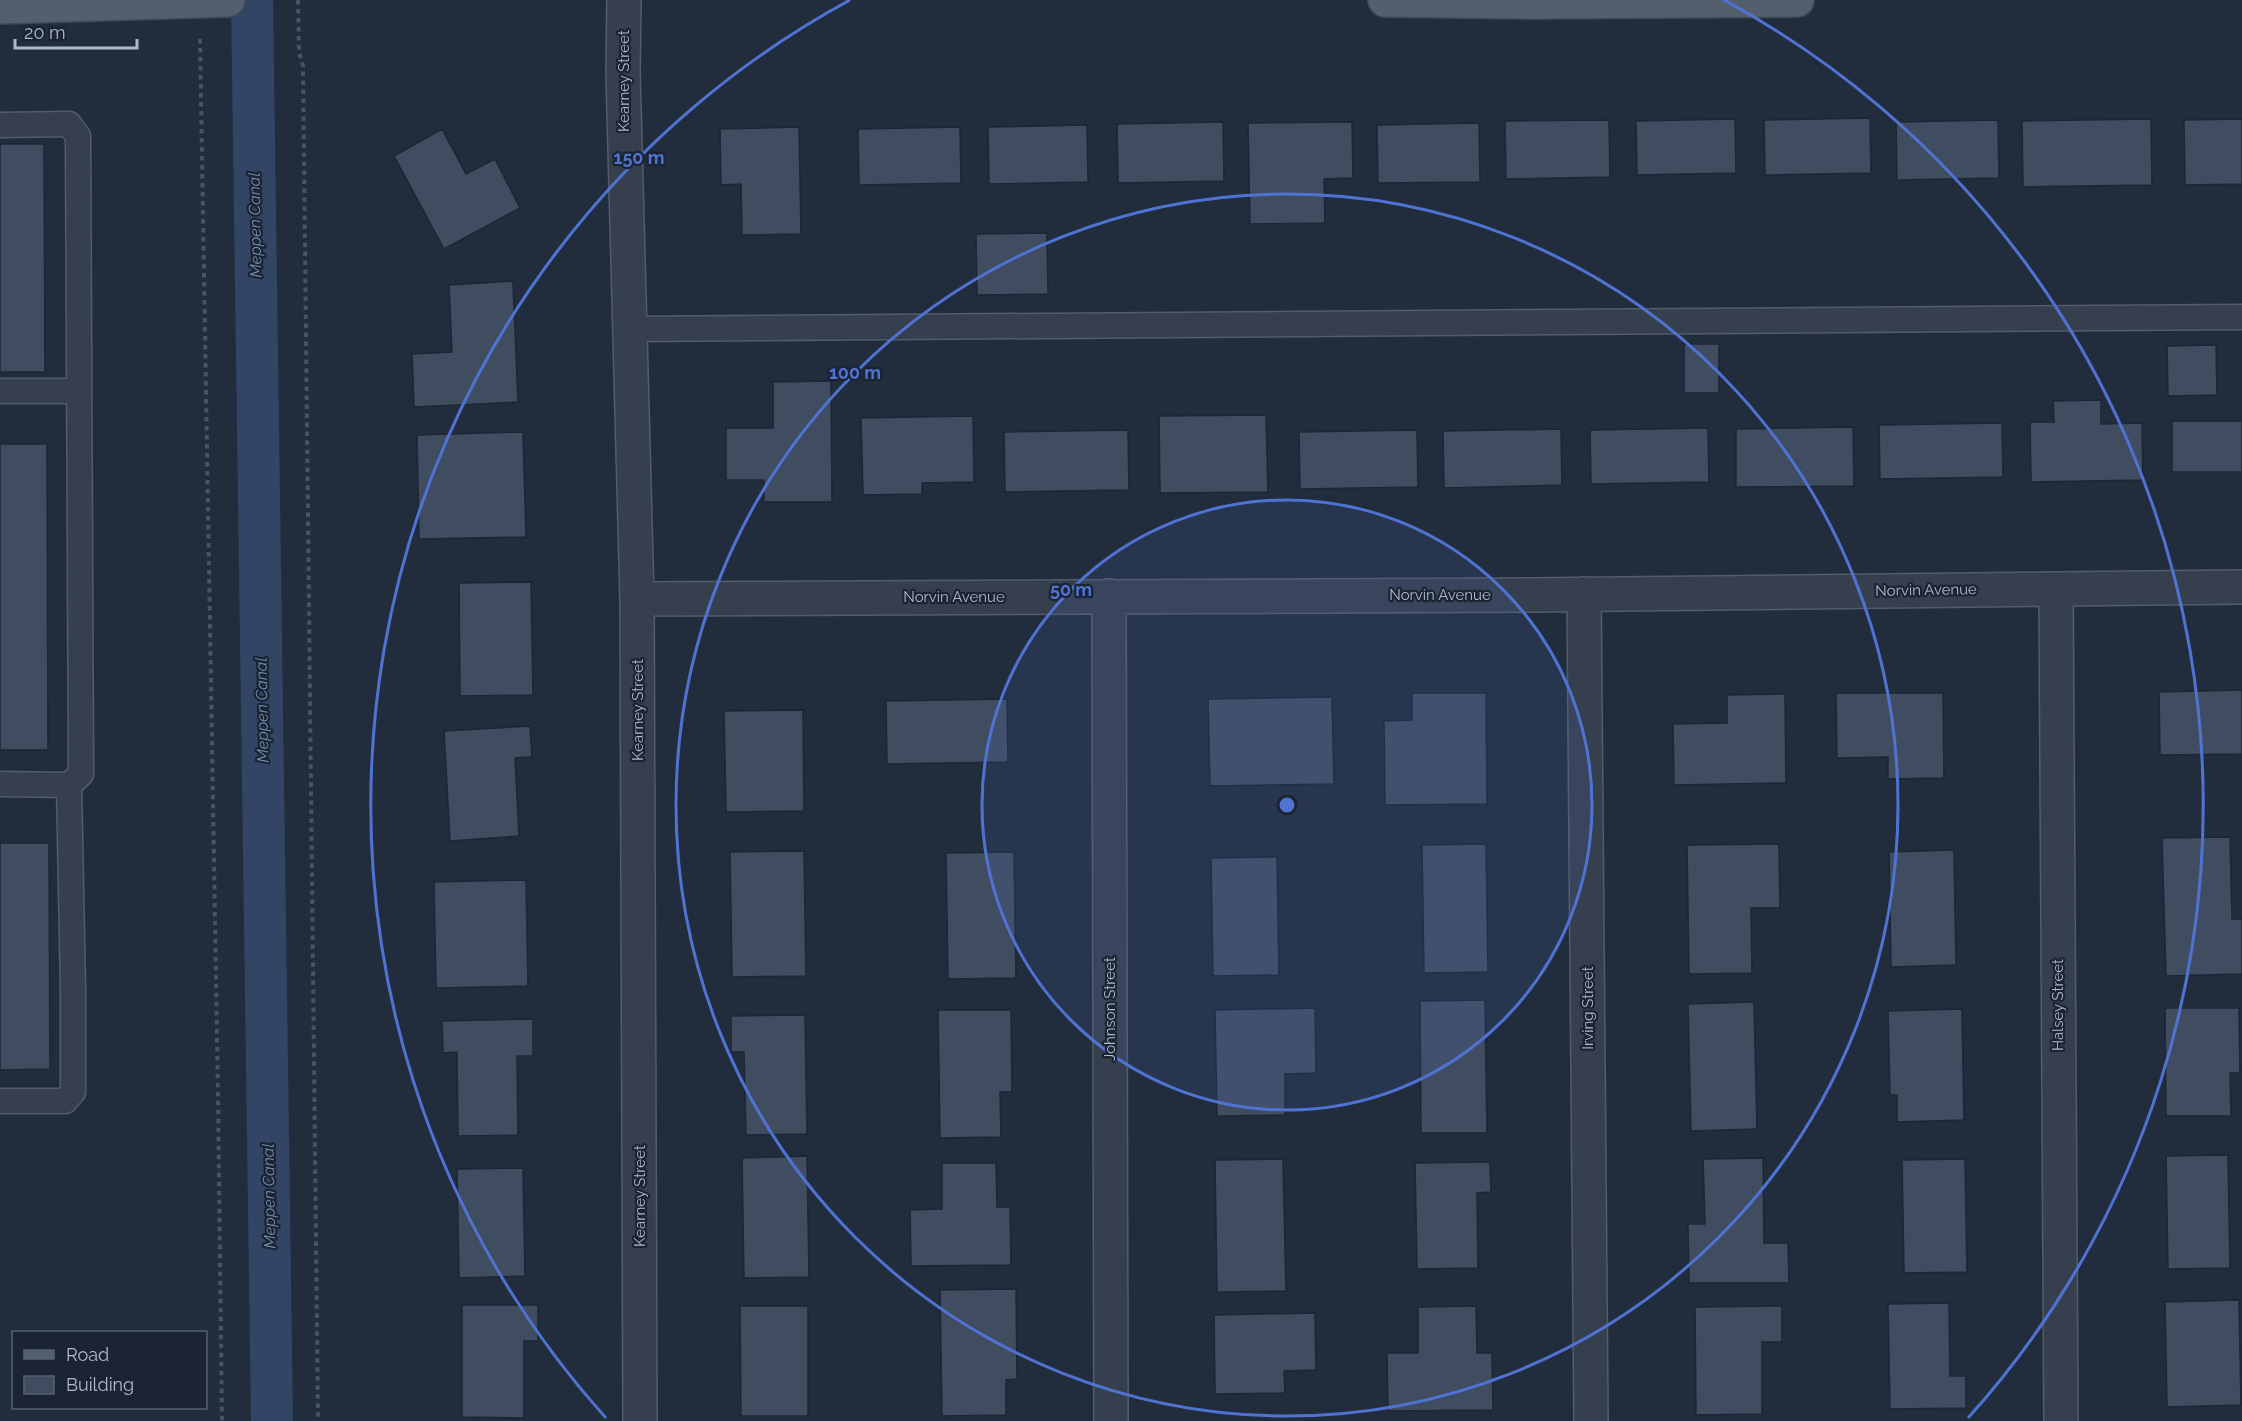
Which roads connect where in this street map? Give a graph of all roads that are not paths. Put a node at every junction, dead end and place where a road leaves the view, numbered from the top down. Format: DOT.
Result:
graph roads {
  1 [pos="199,0"];
  2 [pos="228,0"];
  3 [pos="624,0"];
  4 [pos="1385,0"];
  5 [pos="1797,0"];
  6 [pos="1526,1"];
  7 [pos="0,7"];
  8 [pos="0,125"];
  9 [pos="2242,317"];
  10 [pos="630,329"];
  11 [pos="0,391"];
  12 [pos="77,391"];
  13 [pos="2242,587"];
  14 [pos="2056,589"];
  15 [pos="1584,594"];
  16 [pos="1109,596"];
  17 [pos="637,599"];
  18 [pos="0,784"];
  19 [pos="69,785"];
  20 [pos="0,1101"];
  21 [pos="640,1421"];
  22 [pos="1111,1421"];
  23 [pos="1591,1421"];
  24 [pos="2061,1421"];
  1 -- 2 [label="main road"];
  1 -- 7 [label="main road"];
  3 -- 10 [label="street, Kearney Street"];
  4 -- 6 [label="main road"];
  5 -- 6 [label="main road"];
  8 -- 12 [label="lane"];
  9 -- 10 [label="lane"];
  10 -- 17 [label="street, Kearney Street"];
  11 -- 12 [label="lane"];
  12 -- 19 [label="lane"];
  13 -- 14 [label="street, Norvin Avenue"];
  14 -- 15 [label="street, Norvin Avenue"];
  14 -- 24 [label="street, Halsey Street"];
  15 -- 16 [label="street, Norvin Avenue"];
  15 -- 23 [label="street, Irving Street"];
  16 -- 17 [label="street, Norvin Avenue"];
  16 -- 22 [label="street, Johnson Street"];
  17 -- 21 [label="street, Kearney Street"];
  18 -- 19 [label="lane"];
  19 -- 20 [label="lane"];
}
